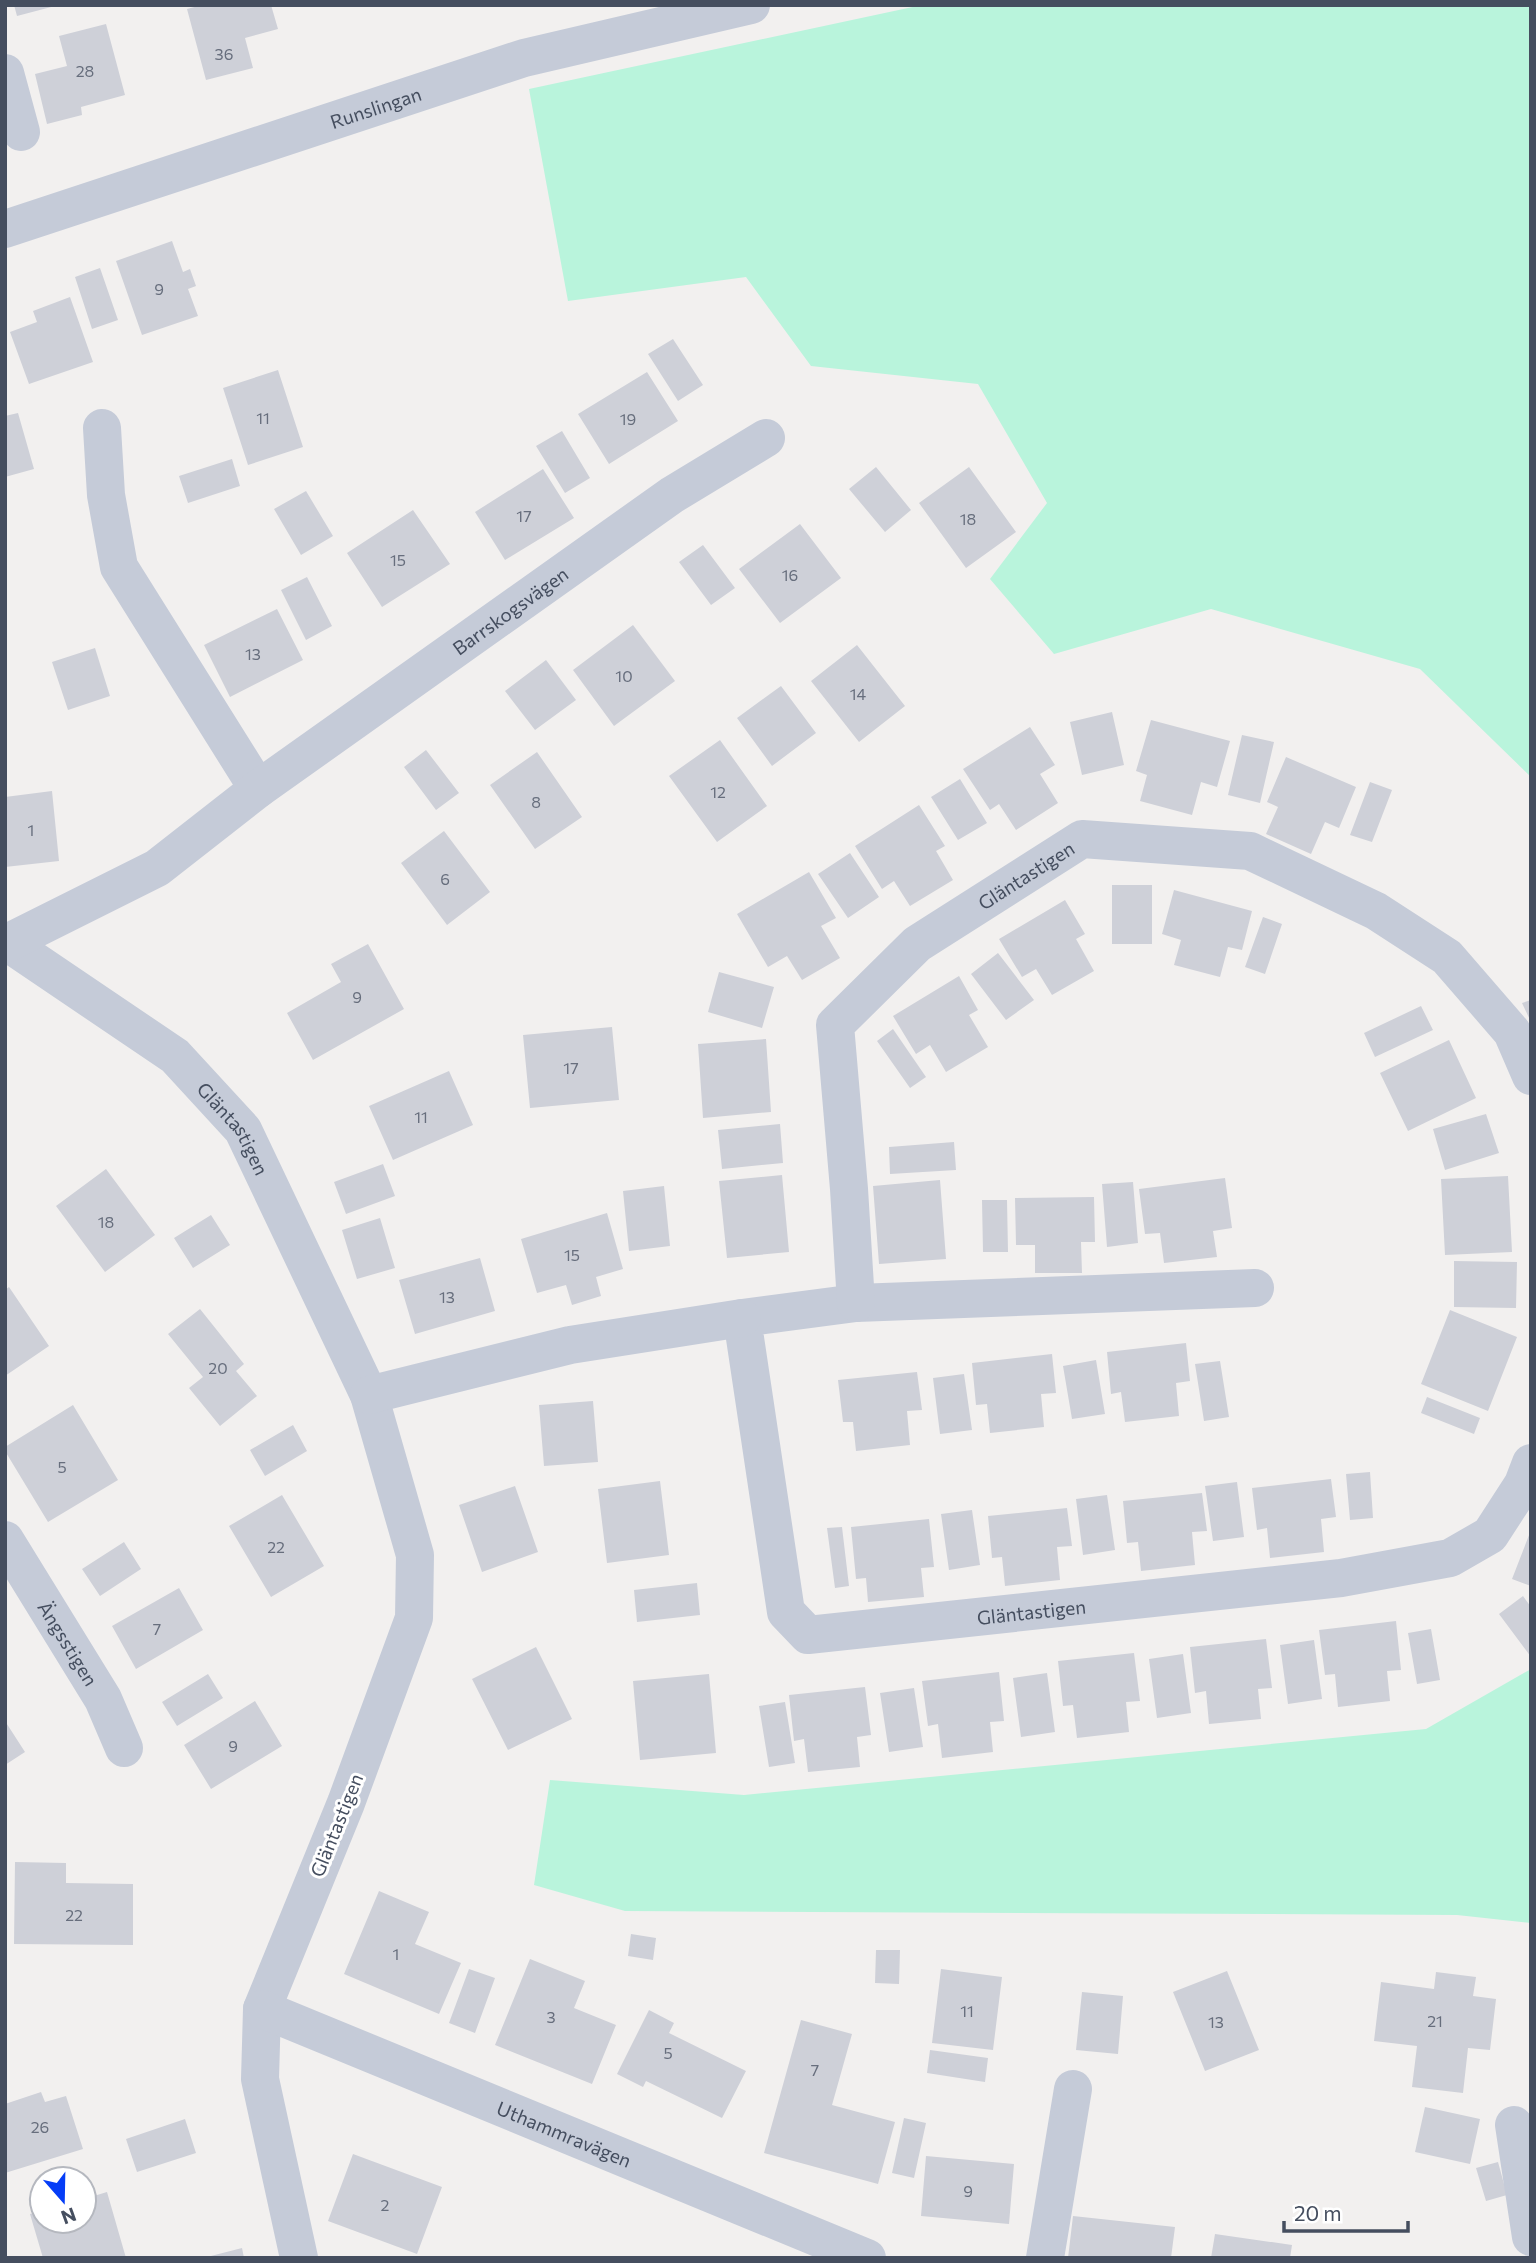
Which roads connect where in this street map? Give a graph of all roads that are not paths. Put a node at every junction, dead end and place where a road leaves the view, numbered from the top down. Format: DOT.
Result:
graph roads {
  1 [pos="751,5"];
  2 [pos="5,73"];
  3 [pos="21,132"];
  4 [pos="5,229"];
  5 [pos="102,428"];
  6 [pos="766,438"];
  7 [pos="258,789"];
  8 [pos="6,942"];
  9 [pos="1531,1076"];
  10 [pos="1255,1288"];
  11 [pos="856,1303"];
  12 [pos="742,1318"];
  13 [pos="369,1395"];
  14 [pos="1531,1463"];
  15 [pos="5,1540"];
  16 [pos="124,1748"];
  17 [pos="262,2009"];
  18 [pos="1073,2089"];
  19 [pos="1514,2125"];
  20 [pos="1531,2237"];
  21 [pos="299,2258"];
  22 [pos="867,2258"];
  23 [pos="1045,2258"];
  1 -- 4 [label="street, Runslingan"];
  2 -- 3 [label="street"];
  5 -- 7 [label="street"];
  6 -- 7 [label="street, Barrskogsvägen"];
  7 -- 8 [label="street, Barrskogsvägen"];
  8 -- 13 [label="street, Gläntastigen"];
  9 -- 11 [label="street, Gläntastigen"];
  10 -- 11 [label="street"];
  11 -- 12 [label="street"];
  12 -- 13 [label="street"];
  12 -- 14 [label="street, Gläntastigen"];
  13 -- 17 [label="street, Gläntastigen"];
  15 -- 16 [label="street, Ängsstigen"];
  17 -- 21 [label="street, Gläntastigen"];
  17 -- 22 [label="street, Uthammravägen"];
  18 -- 23 [label="street"];
  19 -- 20 [label="street"];
}
